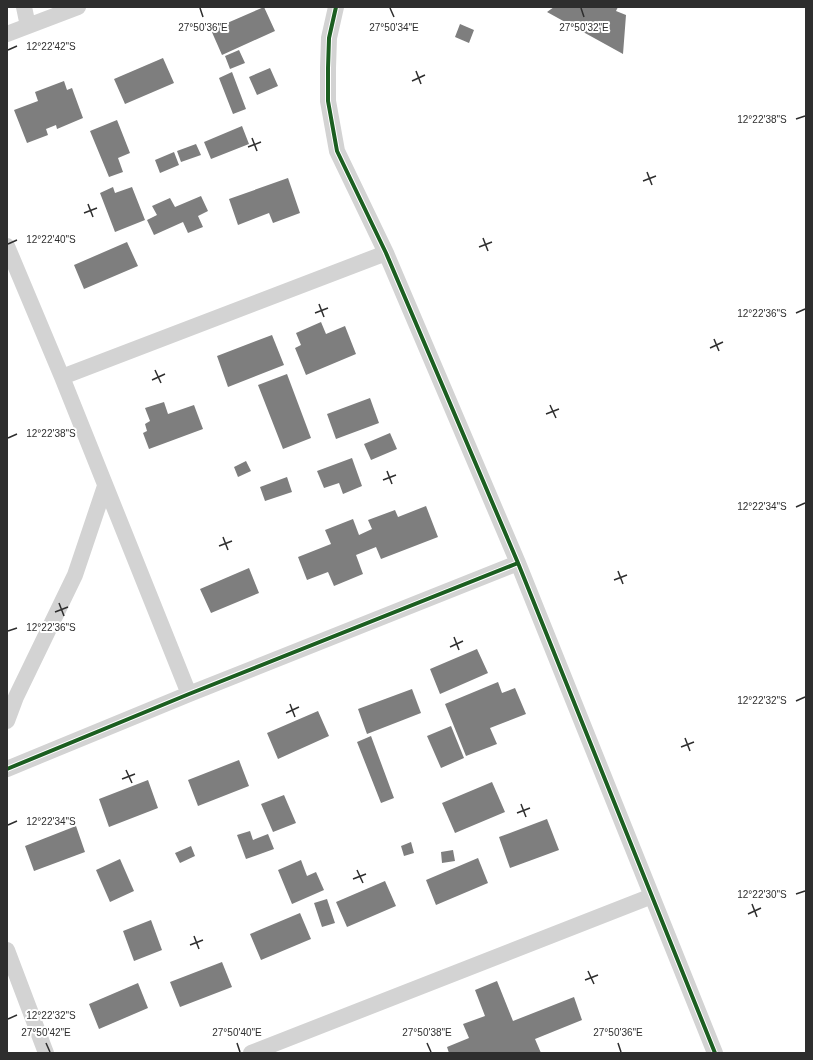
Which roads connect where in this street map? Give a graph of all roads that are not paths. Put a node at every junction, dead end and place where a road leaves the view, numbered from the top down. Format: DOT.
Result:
graph roads {
  1 [pos="24,7"];
  2 [pos="78,7"];
  3 [pos="336,7"];
  4 [pos="28,26"];
  5 [pos="7,34"];
  6 [pos="7,246"];
  7 [pos="386,253"];
  8 [pos="62,377"];
  9 [pos="105,486"];
  10 [pos="518,563"];
  11 [pos="188,694"];
  12 [pos="7,721"];
  13 [pos="7,769"];
  14 [pos="652,896"];
  15 [pos="7,950"];
  16 [pos="46,1053"];
  17 [pos="250,1053"];
  18 [pos="715,1053"];
  1 -- 4 [label="street"];
  2 -- 4 [label="street"];
  3 -- 7 [label="street"];
  4 -- 5 [label="street"];
  6 -- 8 [label="street"];
  7 -- 8 [label="street"];
  7 -- 10 [label="street"];
  8 -- 9 [label="street"];
  9 -- 11 [label="street"];
  9 -- 12 [label="street"];
  10 -- 11 [label="street"];
  10 -- 14 [label="street"];
  11 -- 13 [label="street"];
  14 -- 17 [label="street"];
  14 -- 18 [label="street"];
  15 -- 16 [label="street"];
}
